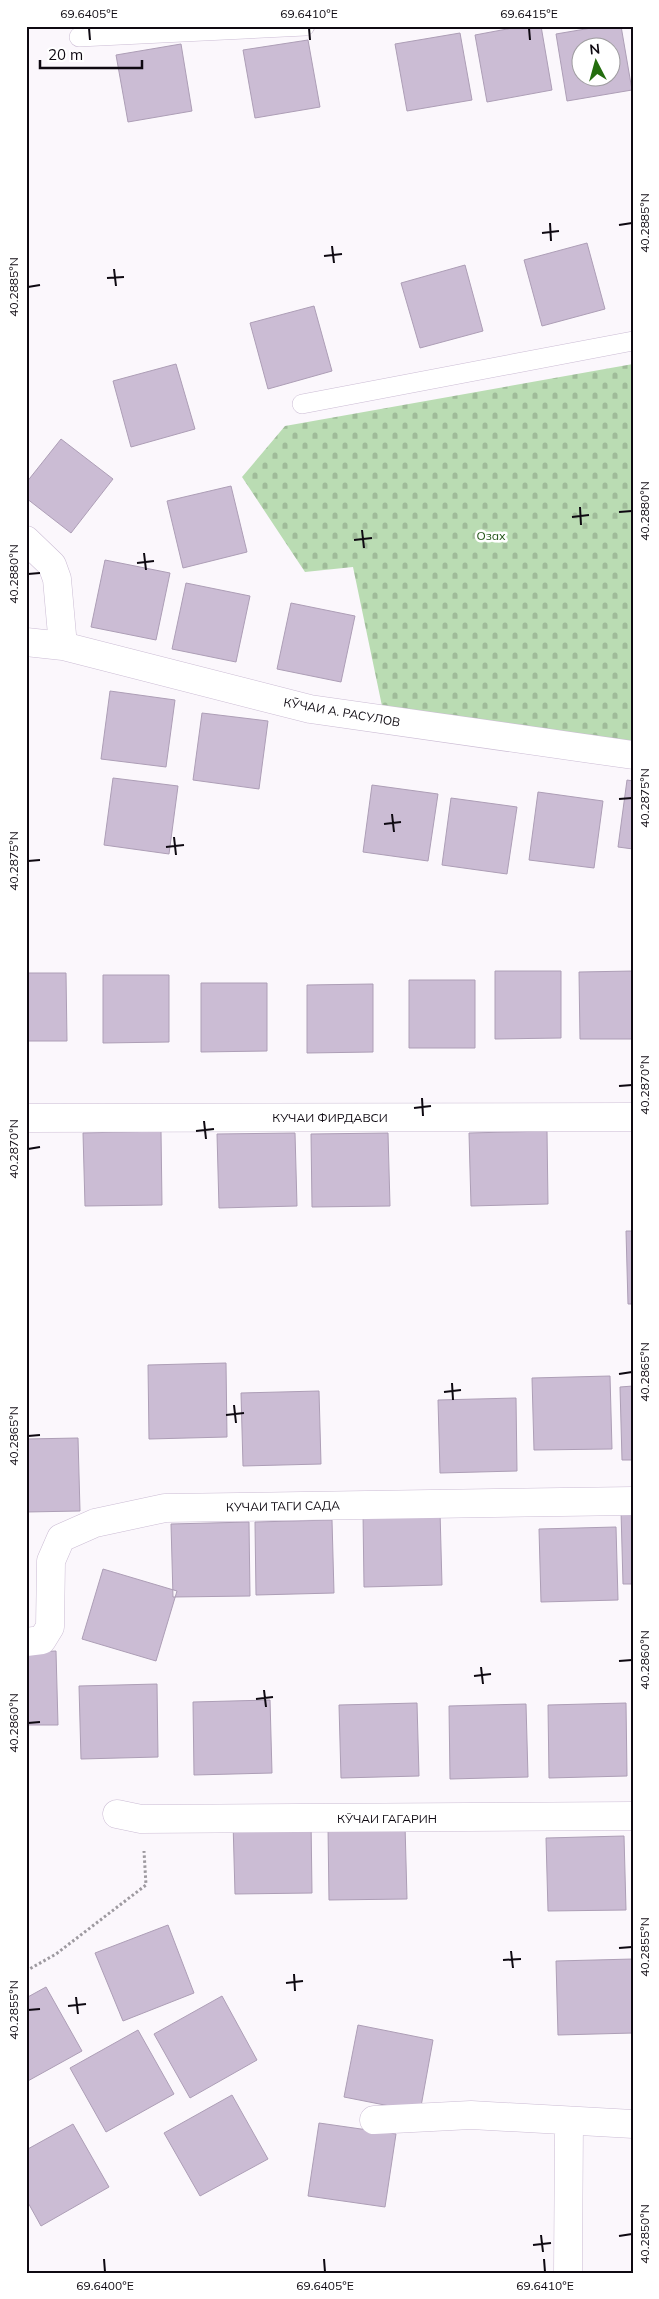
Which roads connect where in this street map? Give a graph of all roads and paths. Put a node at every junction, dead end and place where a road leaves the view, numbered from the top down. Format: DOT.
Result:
graph roads {
  1 [pos="305,26"];
  2 [pos="79,37"];
  3 [pos="633,341"];
  4 [pos="302,404"];
  5 [pos="26,540"];
  6 [pos="26,642"];
  7 [pos="62,646"];
  8 [pos="633,756"];
  9 [pos="633,1117"];
  10 [pos="26,1118"];
  11 [pos="633,1501"];
  12 [pos="26,1642"];
  13 [pos="633,1816"];
  14 [pos="129,1817"];
  15 [pos="26,1971"];
  16 [pos="374,2120"];
  17 [pos="569,2121"];
  18 [pos="633,2124"];
  19 [pos="568,2273"];
  1 -- 2 [label="lane"];
  3 -- 4 [label="lane"];
  5 -- 7 [label="street"];
  6 -- 7 [label="street, КӮЧАИ А. РАСУЛОВ"];
  7 -- 8 [label="street, КӮЧАИ А. РАСУЛОВ"];
  9 -- 10 [label="street, КУЧАИ ФИРДАВСИ"];
  11 -- 12 [label="street, КУЧАИ ТАГИ САДА"];
  13 -- 14 [label="street, КӮЧАИ ГАГАРИН"];
  14 -- 15 [label="path"];
  16 -- 17 [label="street"];
  17 -- 18 [label="street"];
  17 -- 19 [label="street"];
}
